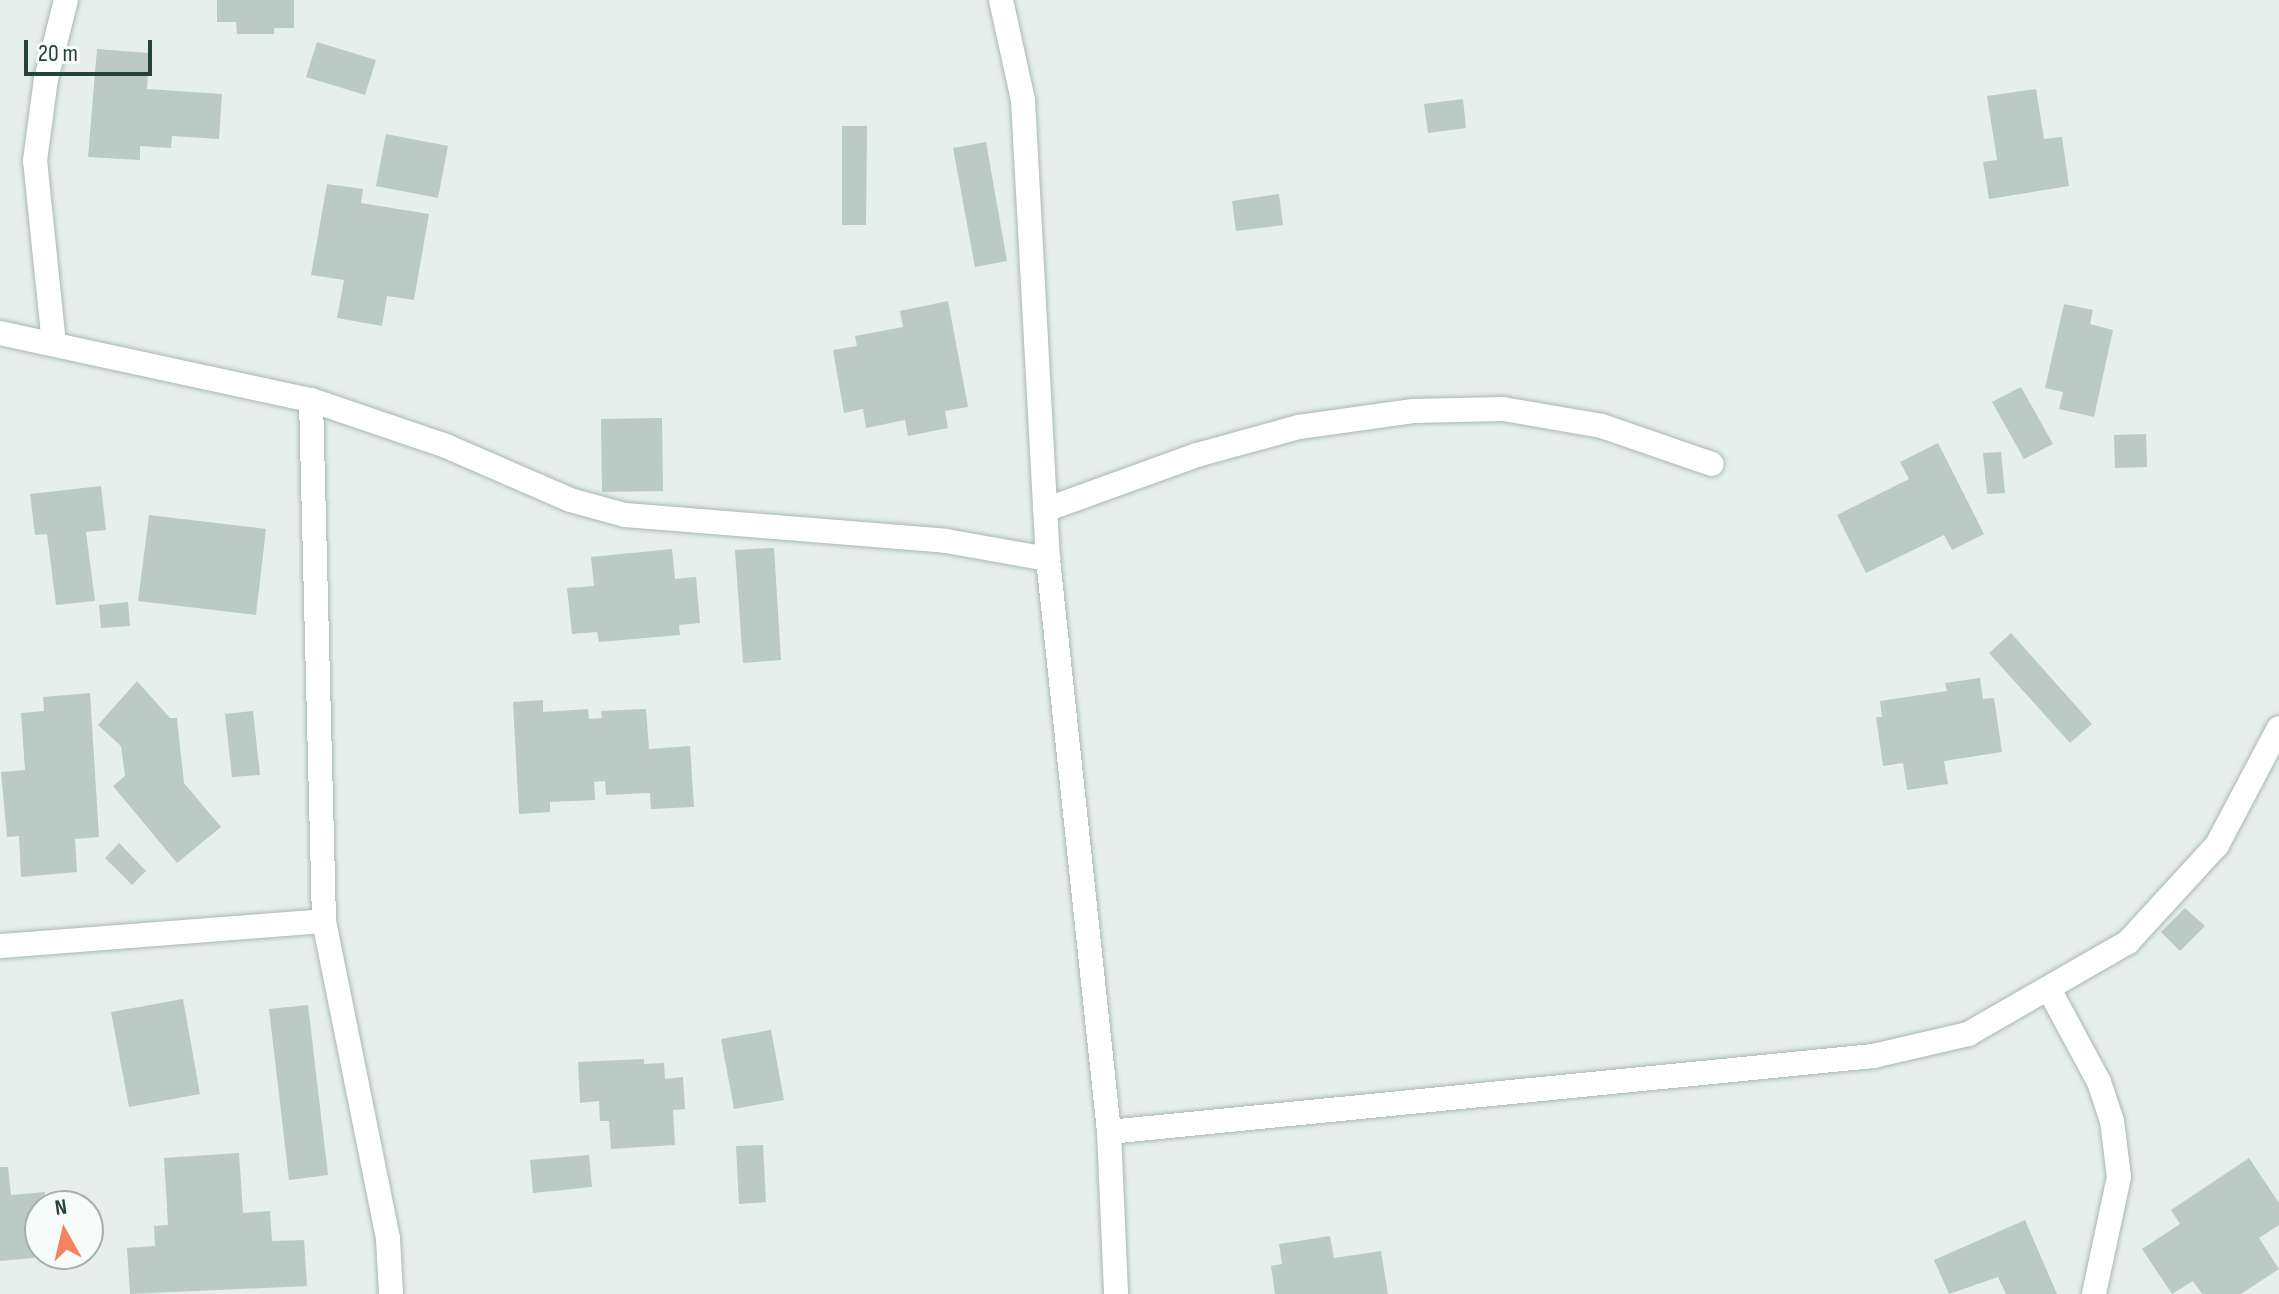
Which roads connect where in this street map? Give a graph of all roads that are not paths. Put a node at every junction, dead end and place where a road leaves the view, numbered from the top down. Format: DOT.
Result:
graph roads {
  1 [pos="66,0"];
  2 [pos="1001,0"];
  3 [pos="0,333"];
  4 [pos="54,344"];
  5 [pos="311,400"];
  6 [pos="1712,464"];
  7 [pos="1045,510"];
  8 [pos="1048,559"];
  9 [pos="2279,728"];
  10 [pos="324,921"];
  11 [pos="0,946"];
  12 [pos="2050,991"];
  13 [pos="1109,1132"];
  14 [pos="391,1294"];
  15 [pos="1116,1294"];
  16 [pos="2094,1294"];
  1 -- 4 [label="street"];
  2 -- 7 [label="street"];
  3 -- 4 [label="street"];
  4 -- 5 [label="street"];
  5 -- 8 [label="street"];
  5 -- 10 [label="street"];
  6 -- 7 [label="street"];
  7 -- 8 [label="street"];
  8 -- 13 [label="street"];
  9 -- 12 [label="street"];
  10 -- 11 [label="street"];
  10 -- 14 [label="street"];
  12 -- 13 [label="street"];
  12 -- 16 [label="street"];
  13 -- 15 [label="street"];
}
